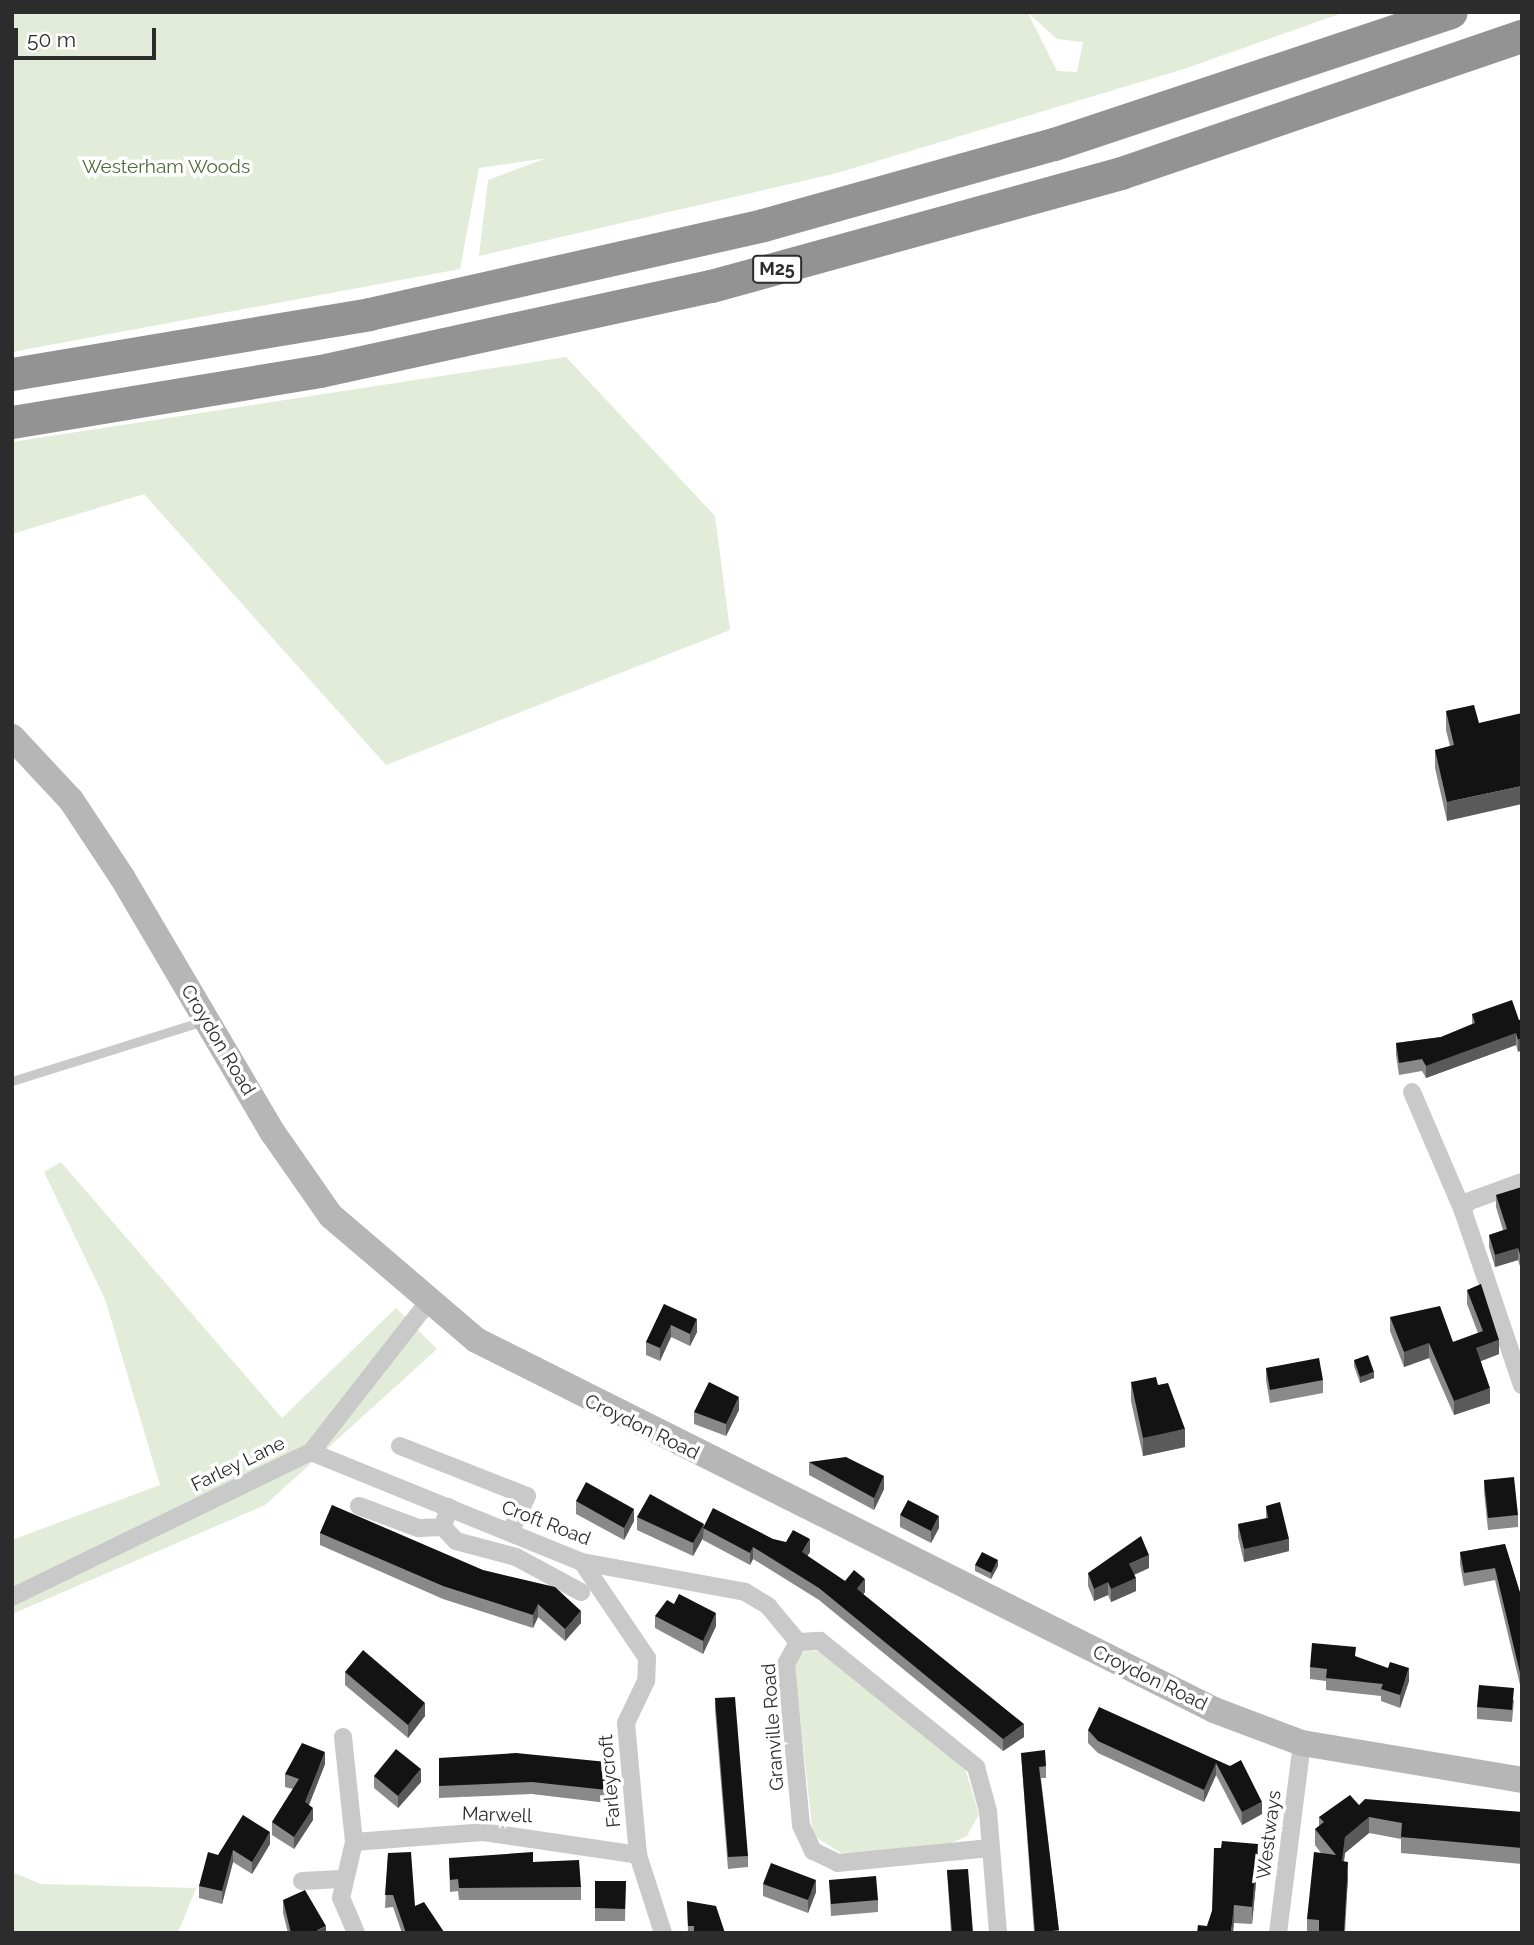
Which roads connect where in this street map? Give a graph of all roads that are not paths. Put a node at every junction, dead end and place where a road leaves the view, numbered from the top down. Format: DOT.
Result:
graph roads {
  1 [pos="1451,12"];
  2 [pos="1522,36"];
  3 [pos="12,374"];
  4 [pos="12,422"];
  5 [pos="12,737"];
  6 [pos="207,1020"];
  7 [pos="12,1081"];
  8 [pos="1412,1092"];
  9 [pos="1522,1182"];
  10 [pos="1463,1211"];
  11 [pos="429,1301"];
  12 [pos="1522,1385"];
  13 [pos="400,1446"];
  14 [pos="312,1452"];
  15 [pos="359,1506"];
  16 [pos="449,1507"];
  17 [pos="443,1527"];
  18 [pos="510,1532"];
  19 [pos="582,1562"];
  20 [pos="581,1592"];
  21 [pos="12,1597"];
  22 [pos="798,1642"];
  23 [pos="343,1737"];
  24 [pos="1302,1743"];
  25 [pos="1522,1780"];
  26 [pos="355,1842"];
  27 [pos="990,1848"];
  28 [pos="638,1855"];
  29 [pos="341,1879"];
  30 [pos="302,1881"];
  31 [pos="356,1933"];
  32 [pos="663,1933"];
  33 [pos="998,1933"];
  34 [pos="1278,1933"];
  1 -- 3 [label="highway, M25"];
  2 -- 4 [label="highway, M25"];
  5 -- 6 [label="main road, Croydon Road"];
  6 -- 7 [label="lane"];
  6 -- 11 [label="main road, Croydon Road"];
  8 -- 10 [label="street"];
  9 -- 10 [label="street"];
  10 -- 12 [label="street"];
  11 -- 14 [label="street, Farley Lane"];
  11 -- 24 [label="main road, Croydon Road"];
  13 -- 18 [label="street"];
  14 -- 16 [label="street, Croft Road"];
  14 -- 21 [label="street, Farley Lane"];
  15 -- 17 [label="street"];
  16 -- 17 [label="street"];
  16 -- 18 [label="street, Croft Road"];
  17 -- 20 [label="street"];
  18 -- 19 [label="street, Croft Road"];
  19 -- 22 [label="street, Croft Road"];
  19 -- 28 [label="street, Farleycroft"];
  22 -- 27 [label="street, Granville Road"];
  22 -- 27 [label="street, Granville Road"];
  23 -- 26 [label="street"];
  24 -- 25 [label="main road, Croydon Road"];
  24 -- 34 [label="street, Westways"];
  26 -- 28 [label="street, Marwell"];
  26 -- 29 [label="street"];
  27 -- 33 [label="street, Granville Road"];
  28 -- 32 [label="street, Farleycroft"];
  29 -- 30 [label="street"];
  29 -- 31 [label="street"];
}
